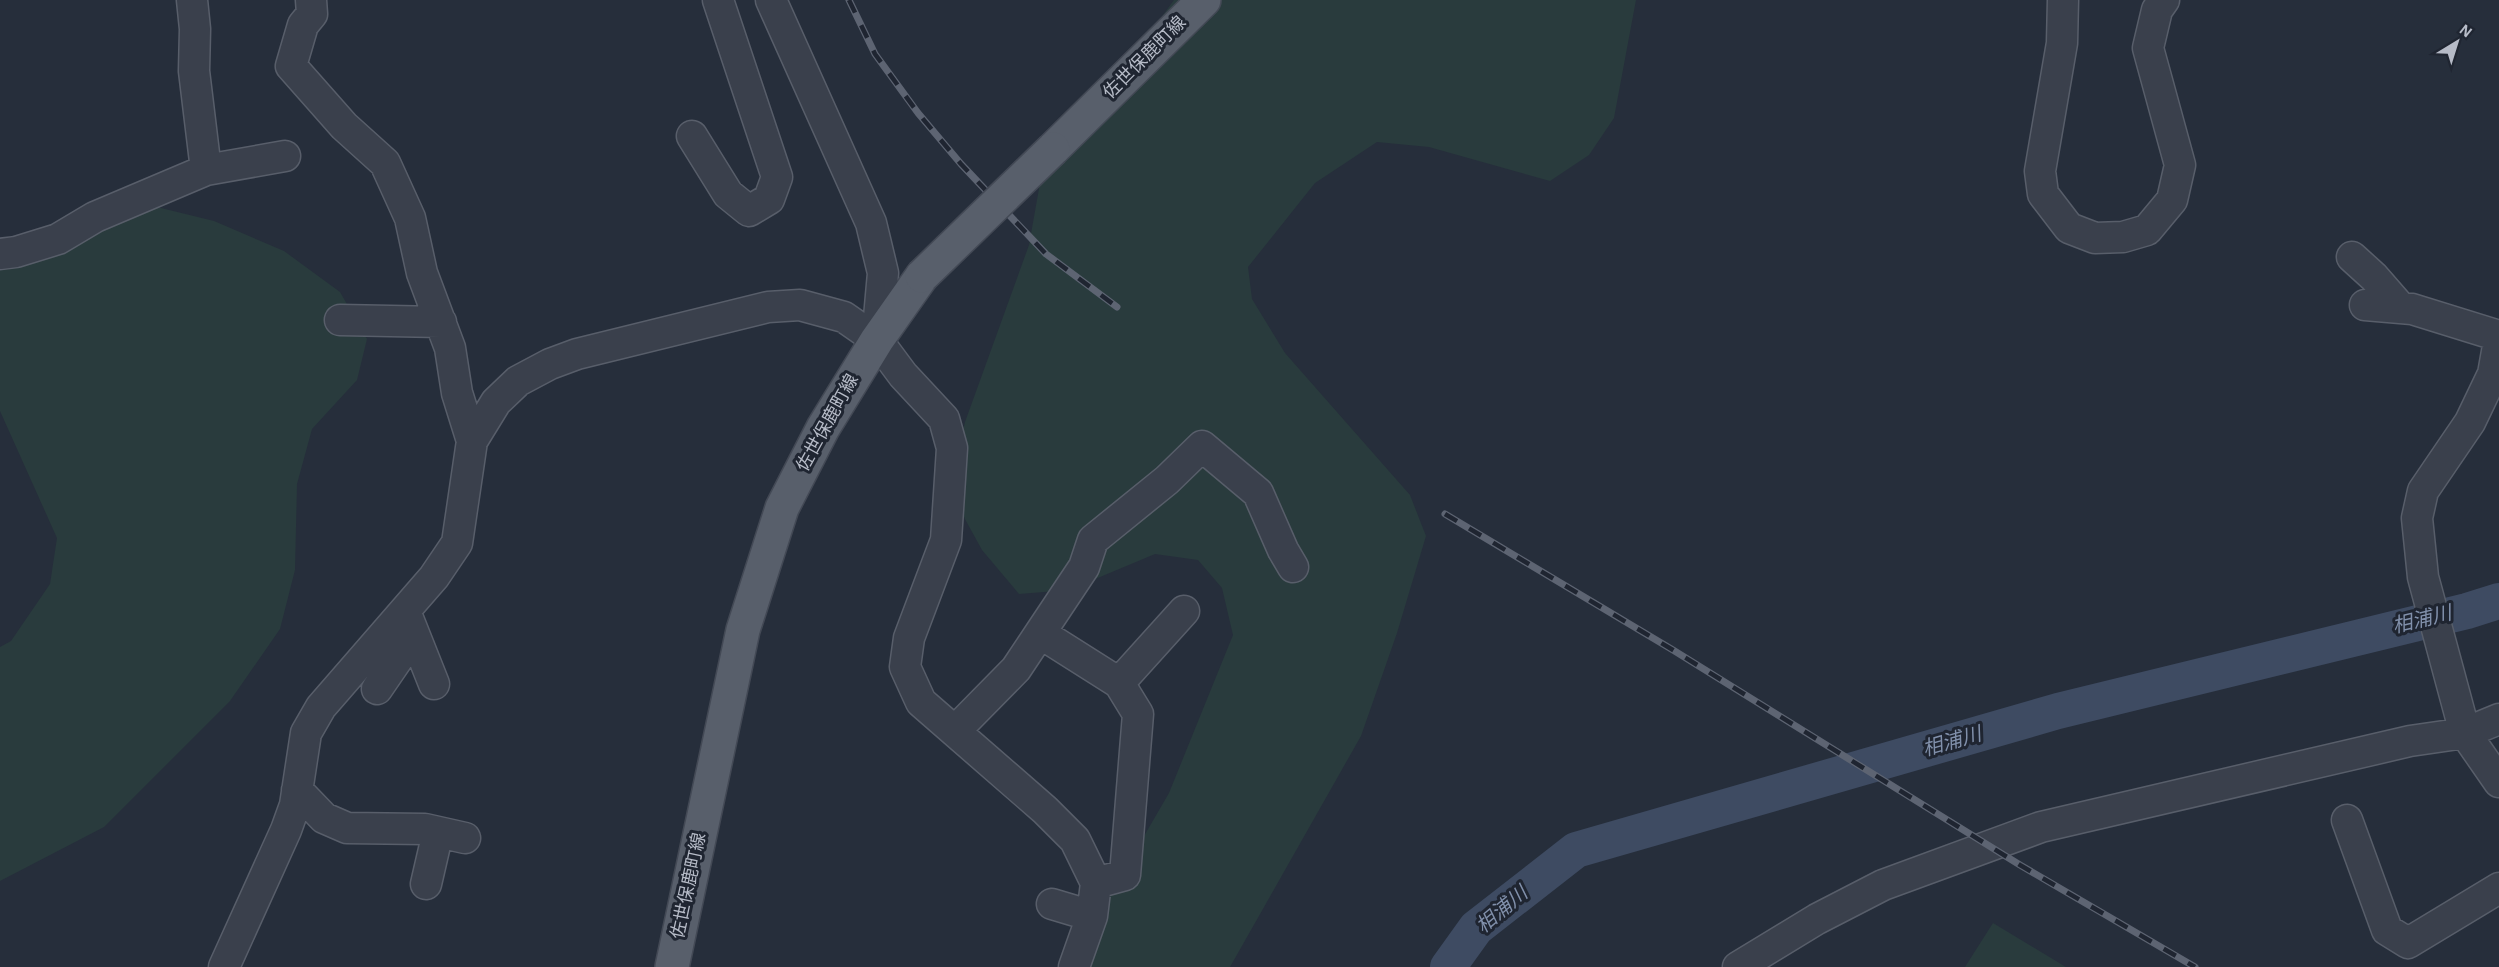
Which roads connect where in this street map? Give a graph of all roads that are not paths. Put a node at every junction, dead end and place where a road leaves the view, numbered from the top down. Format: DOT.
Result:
graph roads {
  1 [pos="192,0"];
  2 [pos="311,0"];
  3 [pos="718,0"];
  4 [pos="771,0"];
  5 [pos="1204,0"];
  6 [pos="2063,0"];
  7 [pos="2164,0"];
  8 [pos="692,136"];
  9 [pos="285,156"];
  10 [pos="206,170"];
  11 [pos="0,254"];
  12 [pos="2352,257"];
  13 [pos="2365,305"];
  14 [pos="2401,308"];
  15 [pos="340,320"];
  16 [pos="441,322"];
  17 [pos="2499,338"];
  18 [pos="877,340"];
  19 [pos="2496,376"];
  20 [pos="472,441"];
  21 [pos="1293,567"];
  22 [pos="1184,611"];
  23 [pos="409,623"];
  24 [pos="1040,633"];
  25 [pos="1119,683"];
  26 [pos="434,684"];
  27 [pos="377,689"];
  28 [pos="2499,719"];
  29 [pos="2463,726"];
  30 [pos="955,731"];
  31 [pos="2499,782"];
  32 [pos="297,790"];
  33 [pos="2347,820"];
  34 [pos="1096,882"];
  35 [pos="426,884"];
  36 [pos="2499,888"];
  37 [pos="1052,904"];
  38 [pos="1092,916"];
  39 [pos="224,967"];
  40 [pos="672,967"];
  41 [pos="1074,967"];
  42 [pos="1738,967"];
  1 -- 10 [label="street"];
  2 -- 16 [label="street"];
  3 -- 8 [label="street"];
  4 -- 18 [label="street"];
  5 -- 18 [label="main road, 佐世保鹿町線, bridge"];
  6 -- 7 [label="street"];
  9 -- 10 [label="street"];
  10 -- 11 [label="street"];
  12 -- 14 [label="street"];
  13 -- 14 [label="street"];
  14 -- 17 [label="street"];
  15 -- 16 [label="street"];
  16 -- 20 [label="street"];
  17 -- 19 [label="street"];
  18 -- 20 [label="street"];
  18 -- 30 [label="street"];
  18 -- 40 [label="main road, 佐世保鹿町線"];
  19 -- 29 [label="street"];
  20 -- 23 [label="street"];
  21 -- 24 [label="street"];
  22 -- 25 [label="street"];
  23 -- 26 [label="street"];
  23 -- 27 [label="street"];
  23 -- 32 [label="street"];
  24 -- 25 [label="street"];
  24 -- 30 [label="street"];
  25 -- 34 [label="street"];
  28 -- 29 [label="street"];
  29 -- 31 [label="street"];
  29 -- 42 [label="street"];
  30 -- 34 [label="street"];
  32 -- 35 [label="street"];
  32 -- 39 [label="street"];
  33 -- 36 [label="street"];
  34 -- 38 [label="street"];
  37 -- 38 [label="street"];
  38 -- 41 [label="street"];
}
